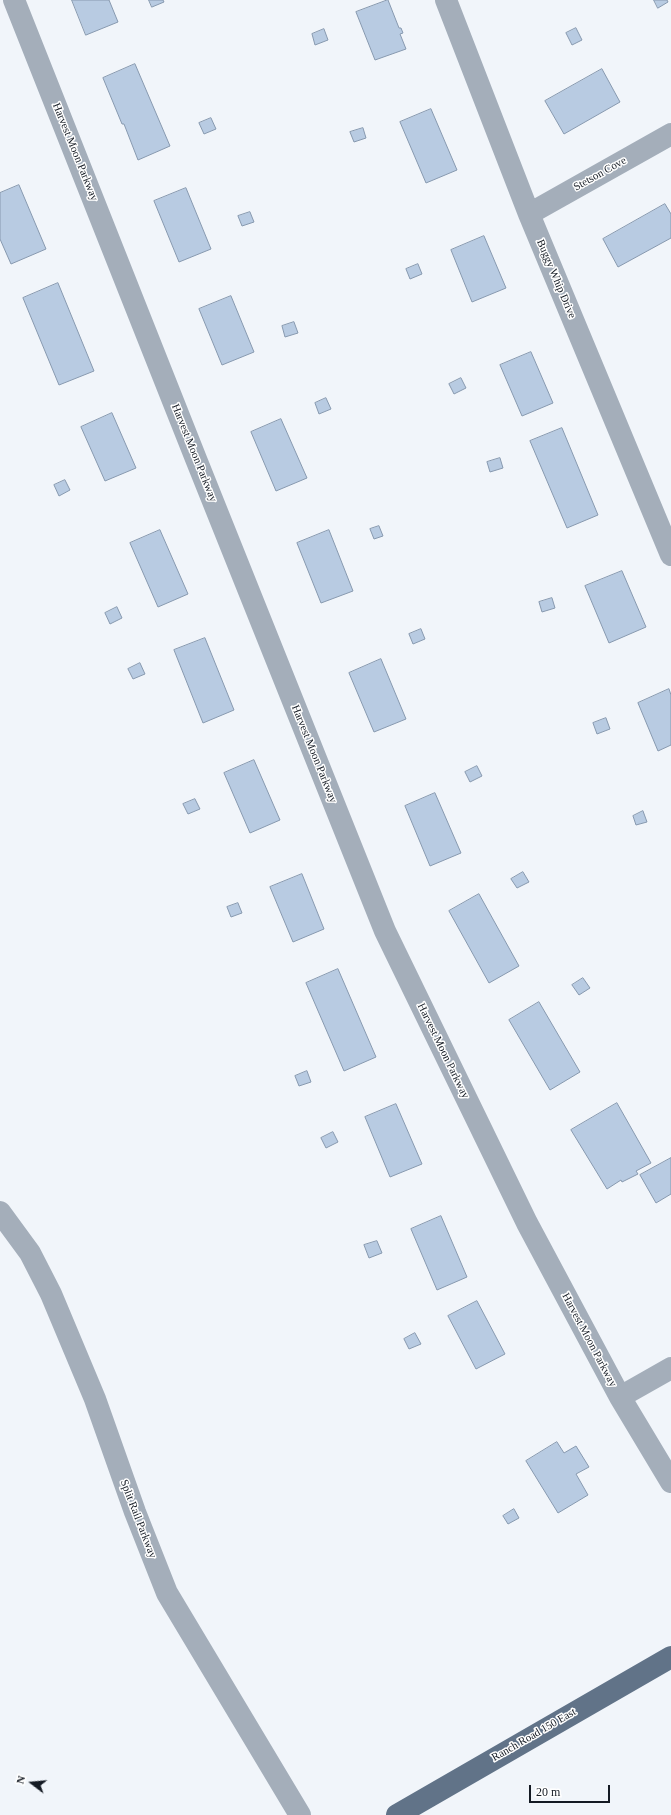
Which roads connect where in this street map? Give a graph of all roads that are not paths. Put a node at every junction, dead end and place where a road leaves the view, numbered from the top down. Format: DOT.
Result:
graph roads {
  1 [pos="14,0"];
  2 [pos="446,0"];
  3 [pos="671,134"];
  4 [pos="529,214"];
  5 [pos="670,548"];
  6 [pos="0,1212"];
  7 [pos="671,1368"];
  8 [pos="620,1397"];
  9 [pos="671,1482"];
  10 [pos="671,1656"];
  11 [pos="300,1815"];
  12 [pos="397,1815"];
  1 -- 8 [label="street, Harvest Moon Parkway"];
  2 -- 4 [label="street, Buggy Whip Drive"];
  3 -- 4 [label="street, Stetson Cove"];
  4 -- 5 [label="street, Buggy Whip Drive"];
  6 -- 11 [label="street, Split Rail Parkway"];
  7 -- 8 [label="street"];
  8 -- 9 [label="street, Harvest Moon Parkway"];
  10 -- 12 [label="main road, Ranch Road 150 East"];
}
